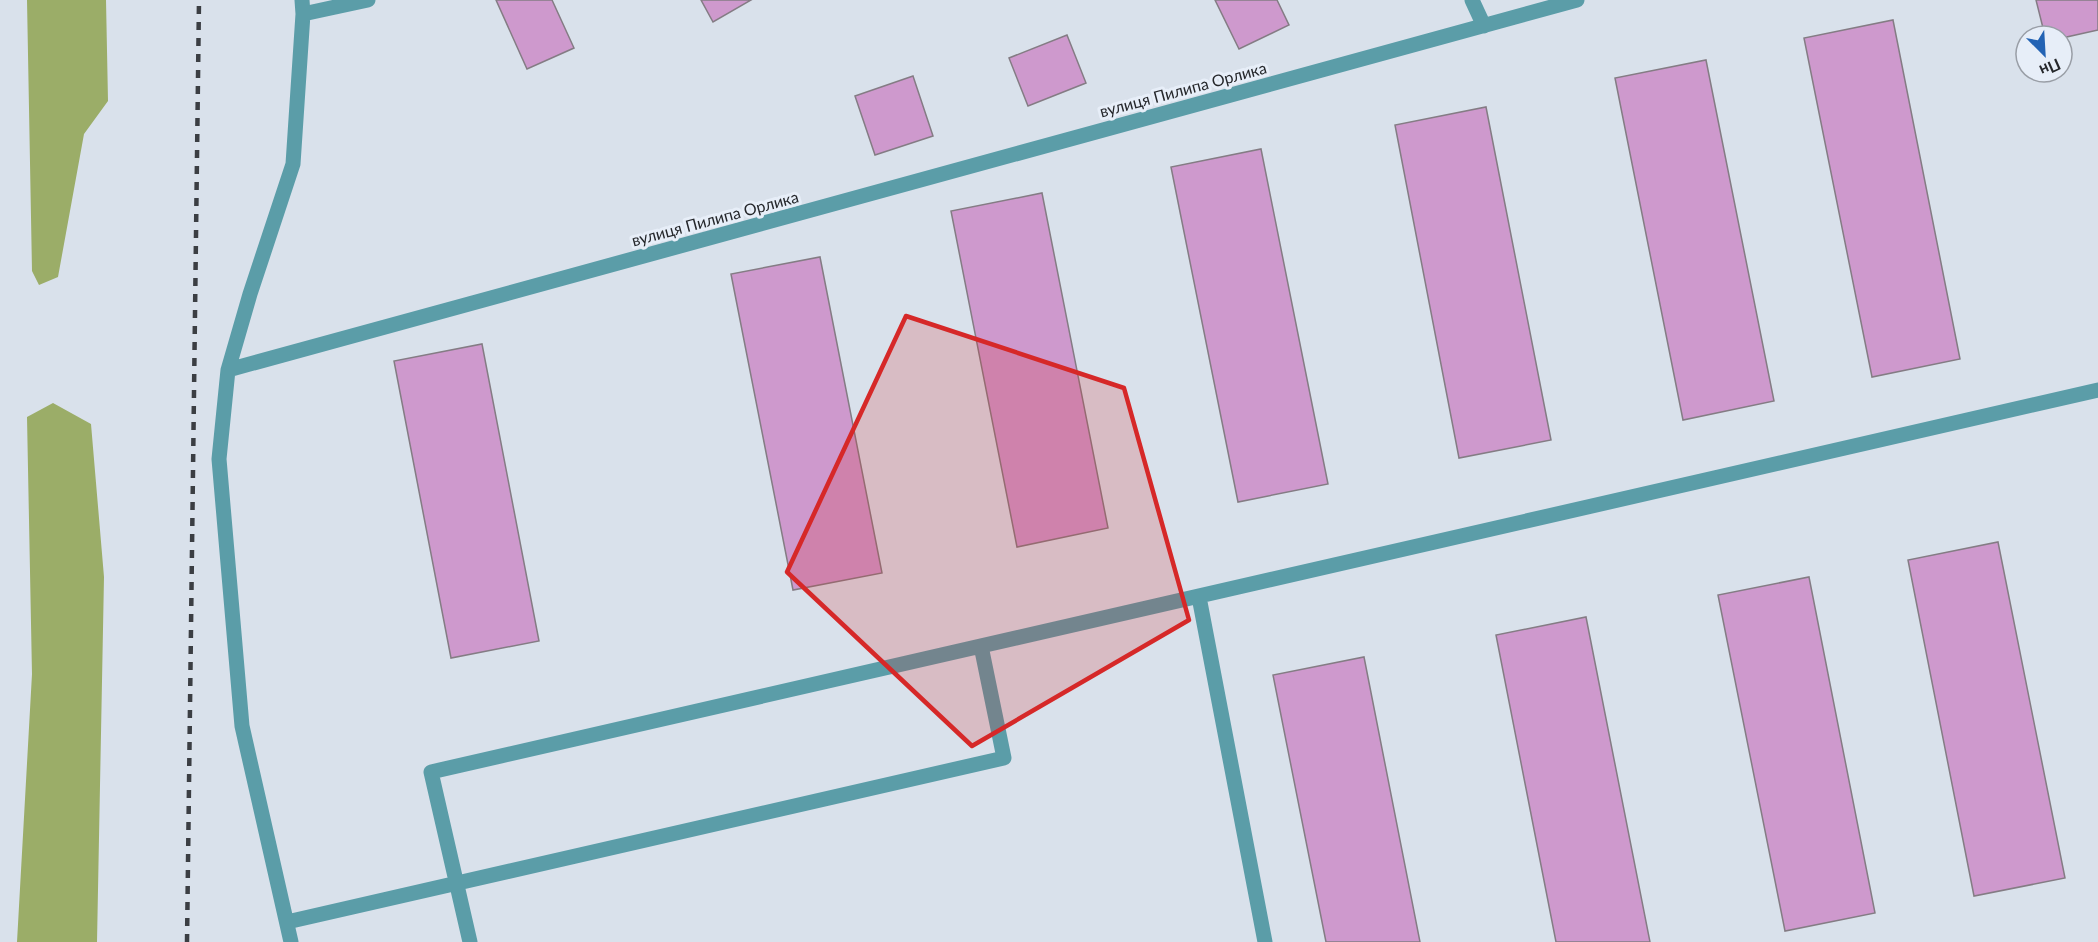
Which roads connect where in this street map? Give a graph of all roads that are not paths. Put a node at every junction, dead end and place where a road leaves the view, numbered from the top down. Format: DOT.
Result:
graph roads {
  1 [pos="368,0"];
  2 [pos="1472,0"];
  3 [pos="1577,0"];
  4 [pos="303,7"];
  5 [pos="1484,26"];
  6 [pos="228,370"];
  7 [pos="2098,390"];
  8 [pos="1199,597"];
  9 [pos="981,646"];
  10 [pos="456,883"];
  11 [pos="287,922"];
  12 [pos="291,942"];
  13 [pos="470,942"];
  14 [pos="1265,942"];
  1 -- 4 [label="street"];
  2 -- 5 [label="street"];
  3 -- 5 [label="street, вулиця Пилипа Орлика"];
  4 -- 6 [label="street"];
  5 -- 6 [label="street, вулиця Пилипа Орлика"];
  6 -- 11 [label="street"];
  7 -- 8 [label="street"];
  8 -- 9 [label="street"];
  8 -- 14 [label="street"];
  9 -- 10 [label="street"];
  9 -- 10 [label="street"];
  10 -- 11 [label="street"];
  10 -- 13 [label="street"];
  11 -- 12 [label="street"];
}
